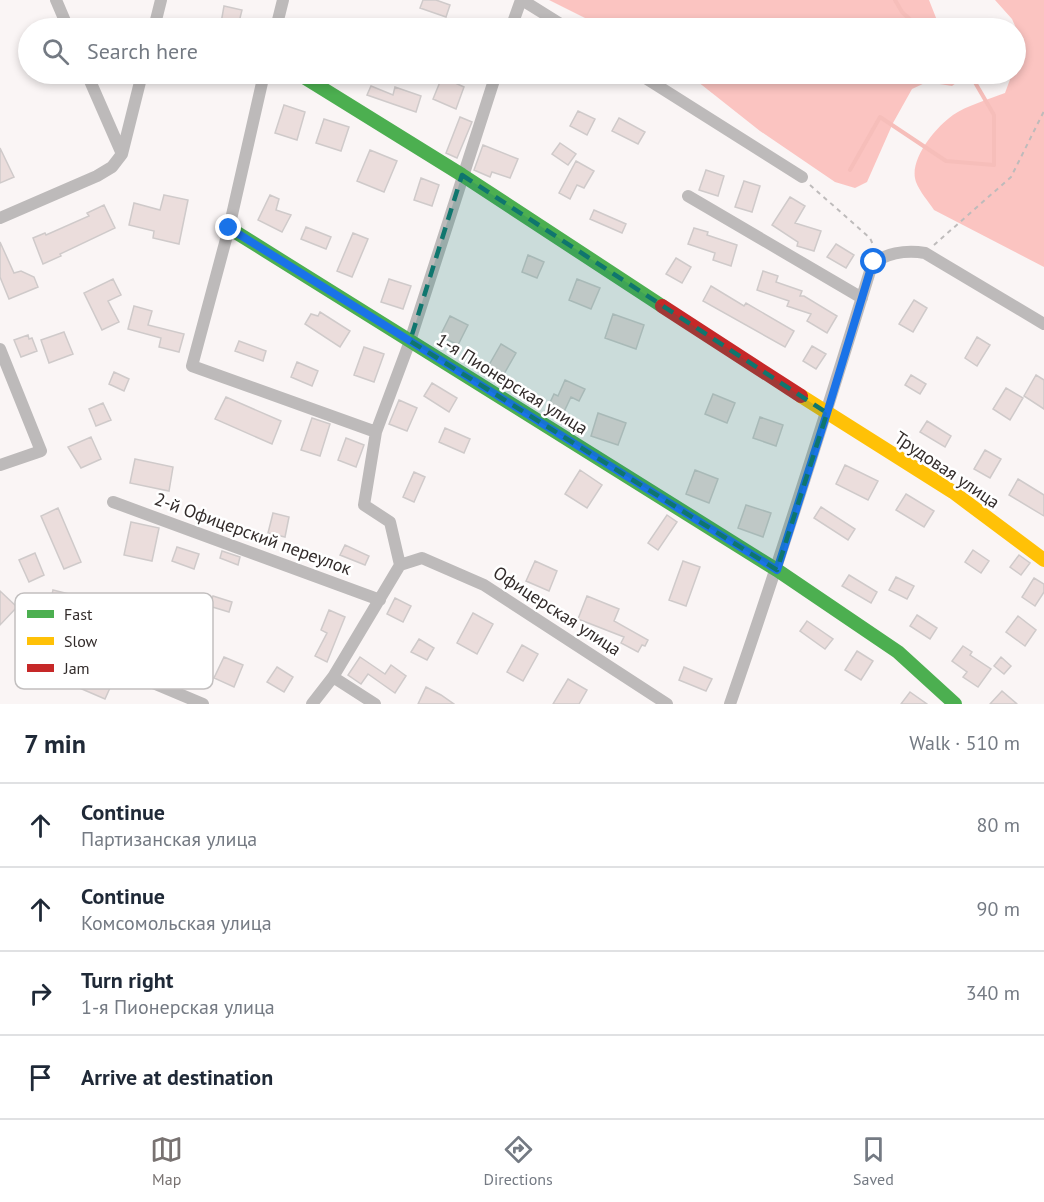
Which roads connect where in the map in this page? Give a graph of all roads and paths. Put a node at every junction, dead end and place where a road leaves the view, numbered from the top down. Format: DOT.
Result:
graph roads {
  1 [pos="56,0"];
  2 [pos="161,0"];
  3 [pos="283,0"];
  4 [pos="521,0"];
  5 [pos="64,18"];
  6 [pos="156,18"];
  7 [pos="278,18"];
  8 [pos="515,18"];
  9 [pos="551,18"];
  10 [pos="91,84"];
  11 [pos="140,84"];
  12 [pos="262,84"];
  13 [pos="315,84"];
  14 [pos="493,84"];
  15 [pos="655,84"];
  16 [pos="1044,111"];
  17 [pos="122,154"];
  18 [pos="462,175"];
  19 [pos="802,177"];
  20 [pos="688,196"];
  21 [pos="0,218"];
  22 [pos="229,228"];
  23 [pos="925,253"];
  24 [pos="879,258"];
  25 [pos="862,298"];
  26 [pos="1044,324"];
  27 [pos="410,341"];
  28 [pos="0,349"];
  29 [pos="827,413"];
  30 [pos="376,432"];
  31 [pos="0,465"];
  32 [pos="113,502"];
  33 [pos="1044,560"];
  34 [pos="400,565"];
  35 [pos="777,570"];
  36 [pos="380,600"];
  37 [pos="333,677"];
  38 [pos="167,689"];
  39 [pos="203,704"];
  40 [pos="312,704"];
  41 [pos="375,704"];
  42 [pos="667,704"];
  43 [pos="730,704"];
  44 [pos="955,704"];
  1 -- 5 [label="street"];
  2 -- 6 [label="street"];
  3 -- 7 [label="street"];
  4 -- 8 [label="street"];
  4 -- 9 [label="street"];
  10 -- 17 [label="street"];
  11 -- 17 [label="street"];
  12 -- 22 [label="street"];
  13 -- 18 [label="street"];
  14 -- 18 [label="street"];
  15 -- 19 [label="street"];
  16 -- 23 [label="path"];
  17 -- 21 [label="street"];
  18 -- 27 [label="street"];
  18 -- 29 [label="street"];
  19 -- 24 [label="path"];
  20 -- 25 [label="street"];
  22 -- 27 [label="street, 1-я Пионерская улица"];
  22 -- 30 [label="street"];
  23 -- 24 [label="street"];
  23 -- 26 [label="street"];
  24 -- 25 [label="street"];
  25 -- 29 [label="street"];
  27 -- 30 [label="street"];
  27 -- 35 [label="street, 1-я Пионерская улица"];
  28 -- 31 [label="street"];
  29 -- 33 [label="street, Трудовая улица"];
  29 -- 35 [label="street"];
  30 -- 34 [label="street"];
  32 -- 36 [label="street, 2-й Офицерский переулок"];
  34 -- 36 [label="street"];
  34 -- 42 [label="street, Офицерская улица"];
  35 -- 43 [label="street"];
  35 -- 44 [label="street, 1-я Пионерская улица"];
  36 -- 37 [label="street"];
  37 -- 40 [label="street"];
  37 -- 41 [label="street"];
  38 -- 39 [label="street"];
}
